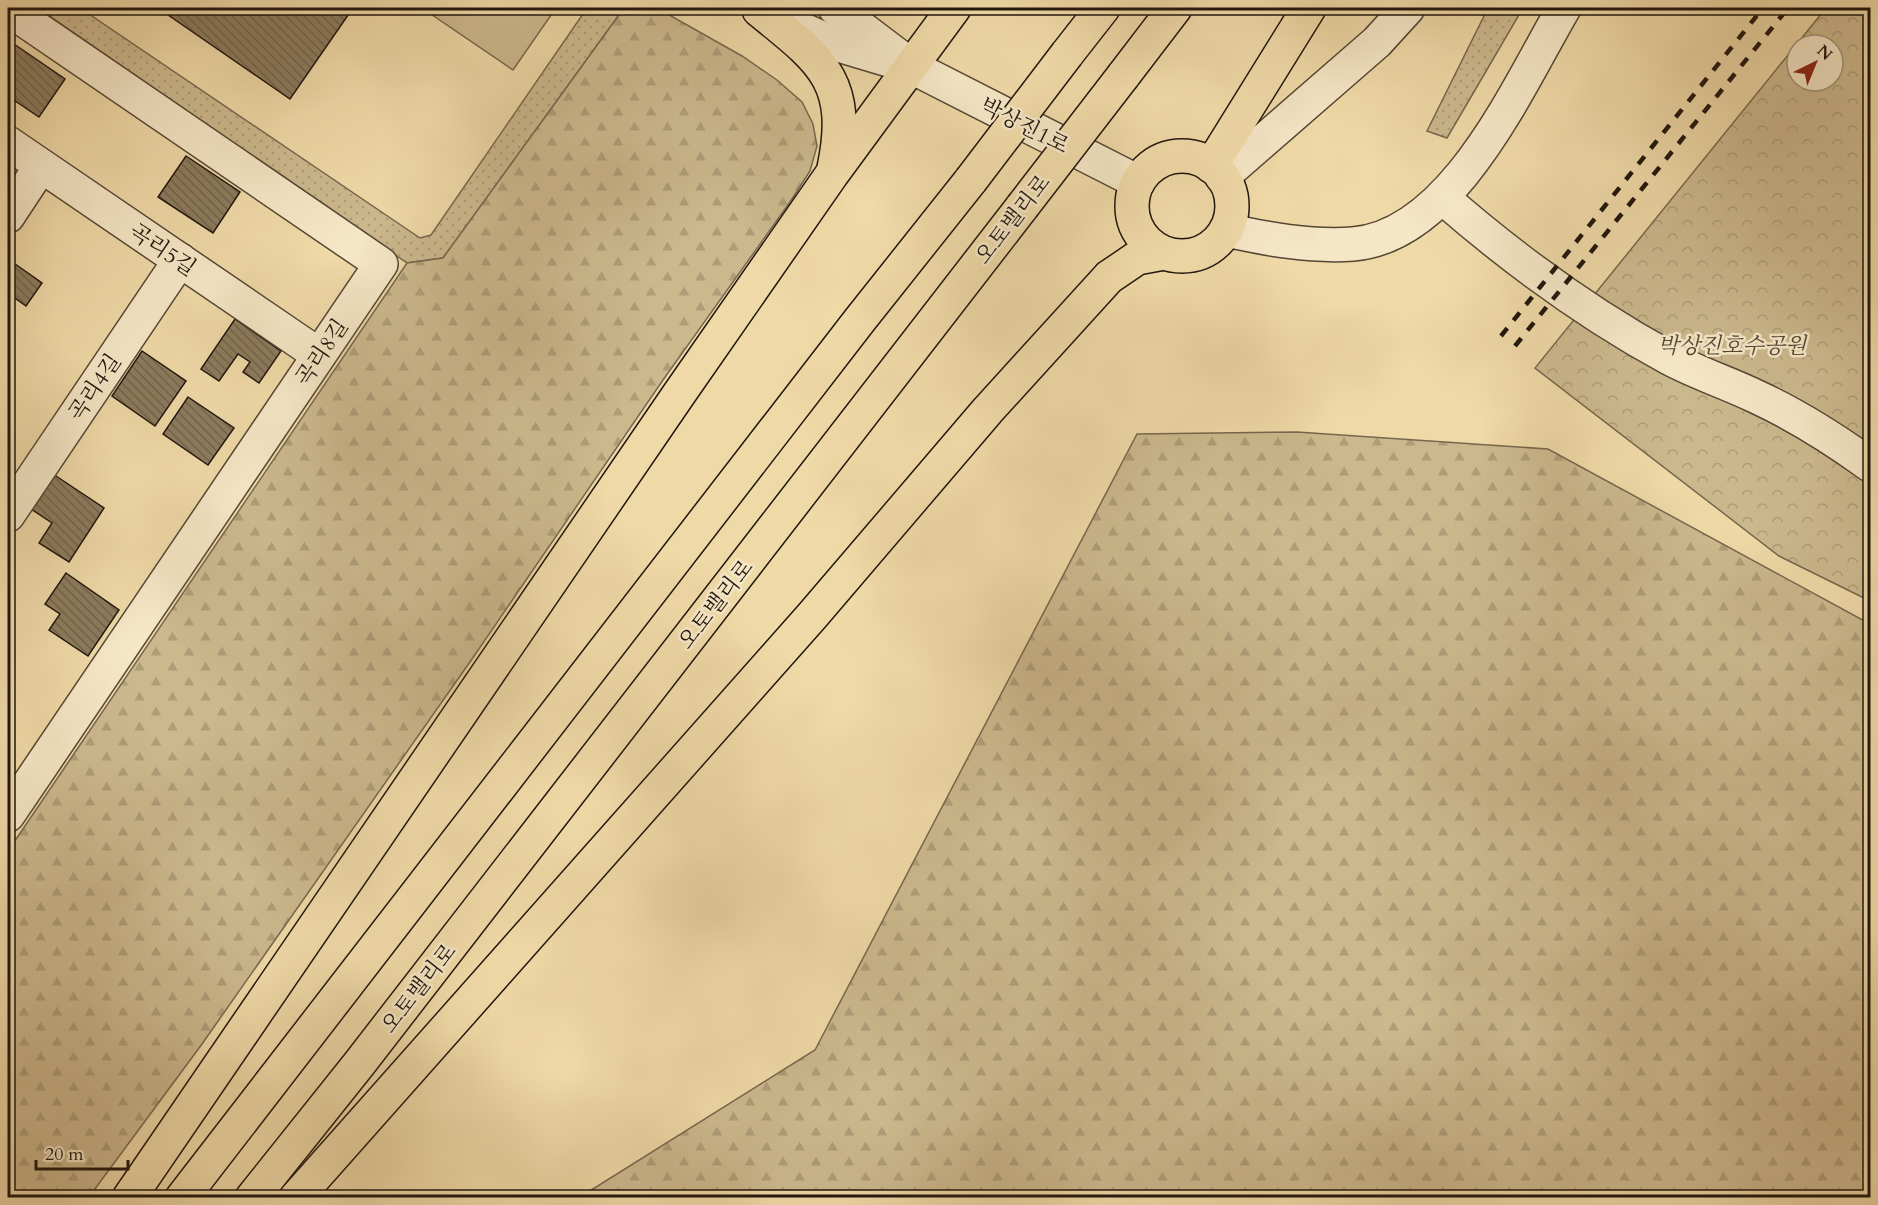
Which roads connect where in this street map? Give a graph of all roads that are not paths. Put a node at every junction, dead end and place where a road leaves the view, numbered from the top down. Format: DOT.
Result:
graph roads {
  1 [pos="835,8"];
  2 [pos="954,8"];
  3 [pos="1103,8"];
  4 [pos="1175,8"];
  5 [pos="1310,8"];
  6 [pos="1408,8"];
  7 [pos="1564,8"];
  8 [pos="8,9"];
  9 [pos="757,9"];
  10 [pos="912,67"];
  11 [pos="1250,101"];
  12 [pos="1283,124"];
  13 [pos="8,143"];
  14 [pos="41,166"];
  15 [pos="1216,172"];
  16 [pos="832,174"];
  17 [pos="1138,182"];
  18 [pos="1443,198"];
  19 [pos="8,216"];
  20 [pos="1226,230"];
  21 [pos="1164,253"];
  22 [pos="180,260"];
  23 [pos="319,355"];
  24 [pos="1870,465"];
  25 [pos="8,515"];
  26 [pos="8,815"];
  27 [pos="129,1197"];
  28 [pos="182,1197"];
  29 [pos="252,1197"];
  30 [pos="296,1197"];
  1 -- 10 [label="street, 박상진1로"];
  2 -- 10 [label="highway"];
  3 -- 28 [label="highway, bridge"];
  4 -- 29 [label="highway, 오토밸리로, bridge"];
  5 -- 11 [label="highway"];
  6 -- 12 [label="street"];
  7 -- 18 [label="street"];
  8 -- 23 [label="street, 곡리8길"];
  9 -- 10 [label="street, 박상진1로"];
  9 -- 16 [label="highway"];
  10 -- 16 [label="highway"];
  10 -- 17 [label="street, 박상진1로"];
  11 -- 12 [label="street"];
  11 -- 15 [label="highway"];
  12 -- 15 [label="street"];
  13 -- 14 [label="street, 곡리5길"];
  14 -- 19 [label="street"];
  14 -- 22 [label="street, 곡리5길"];
  15 -- 17 [label="highway"];
  15 -- 20 [label="highway"];
  16 -- 27 [label="highway"];
  17 -- 21 [label="highway"];
  18 -- 20 [label="street"];
  18 -- 24 [label="street"];
  20 -- 21 [label="highway"];
  21 -- 30 [label="highway"];
  22 -- 23 [label="street, 곡리5길"];
  22 -- 25 [label="street, 곡리4길"];
  23 -- 26 [label="street, 곡리8길"];
}
